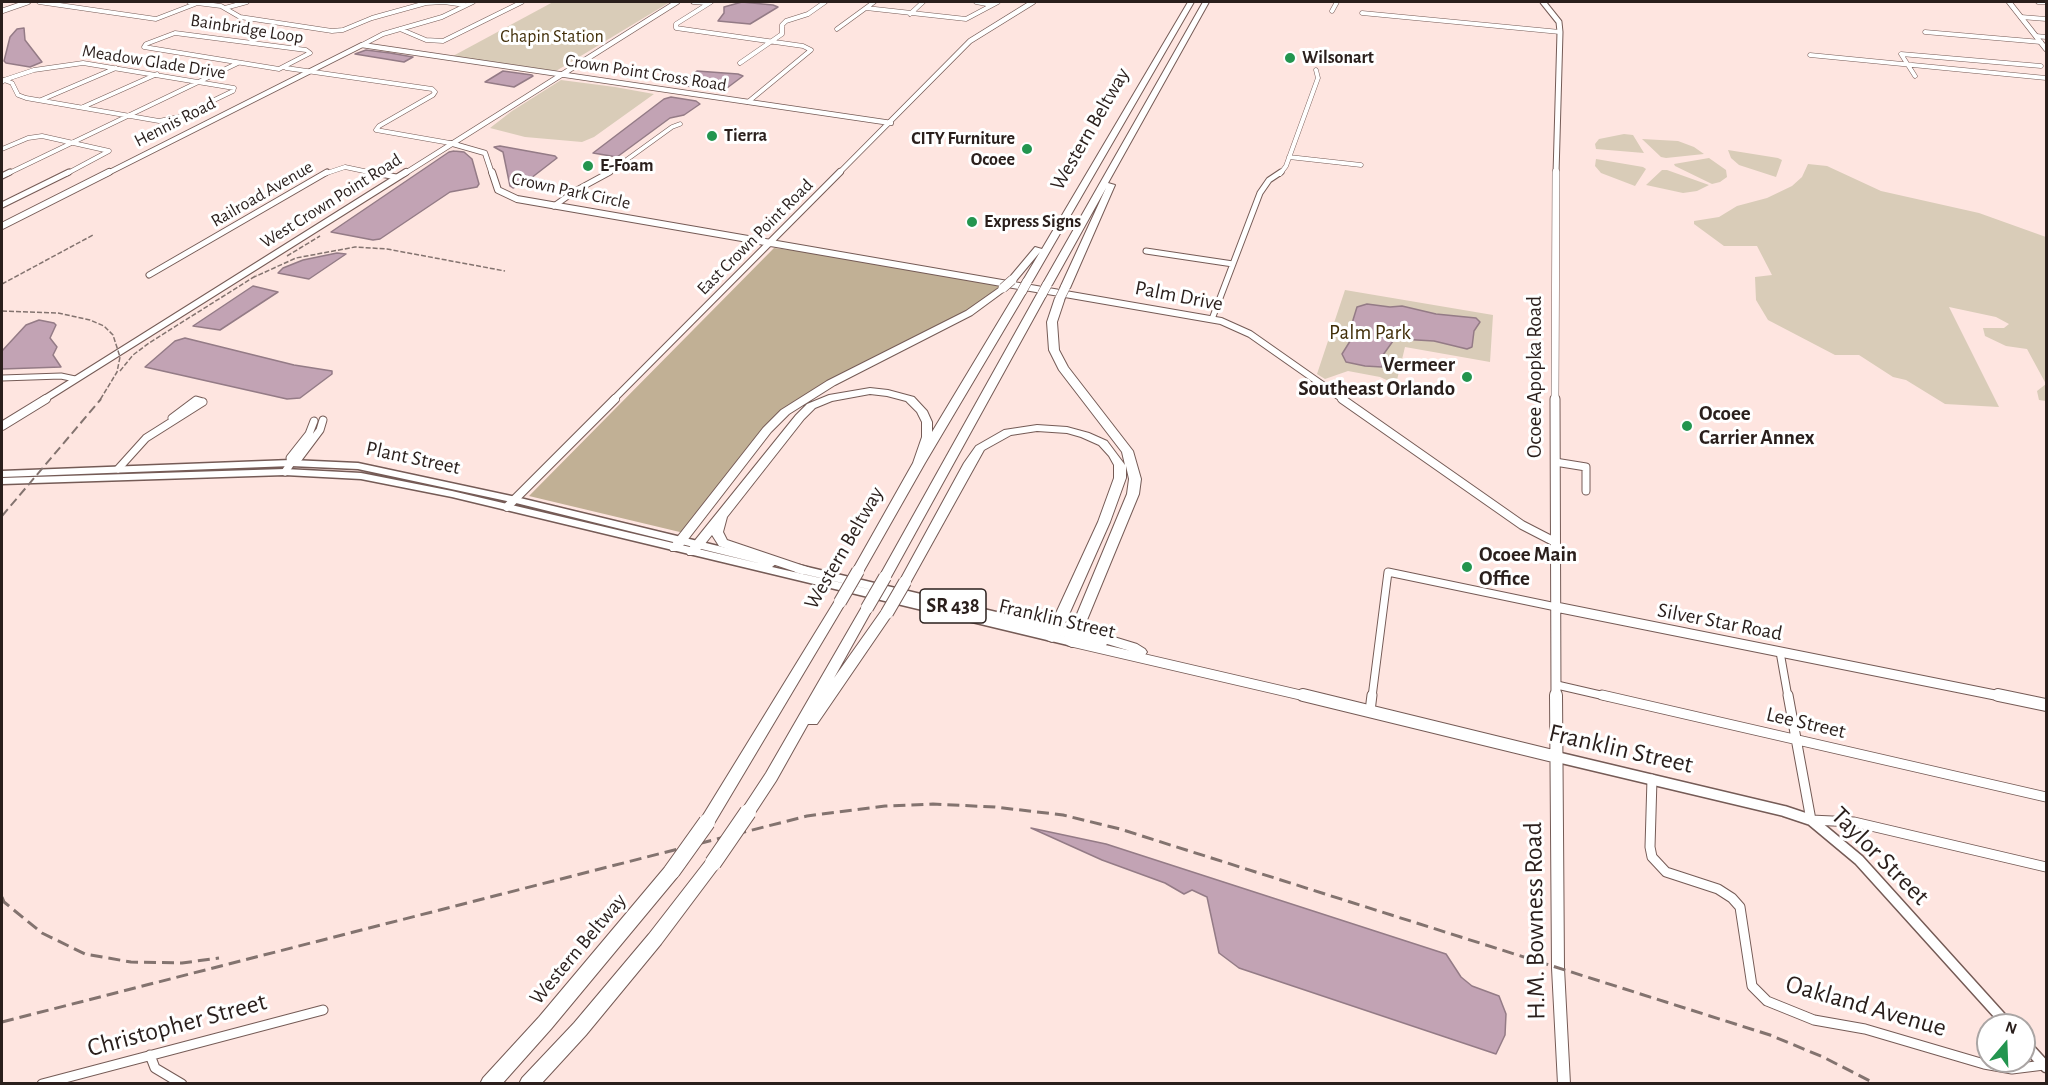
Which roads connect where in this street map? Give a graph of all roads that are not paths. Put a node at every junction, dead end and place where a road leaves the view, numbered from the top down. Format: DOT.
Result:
graph roads {
  1 [pos="28,2"];
  2 [pos="39,2"];
  3 [pos="52,2"];
  4 [pos="189,2"];
  5 [pos="247,2"];
  6 [pos="473,2"];
  7 [pos="522,2"];
  8 [pos="677,2"];
  9 [pos="693,2"];
  10 [pos="710,2"];
  11 [pos="825,2"];
  12 [pos="874,2"];
  13 [pos="923,2"];
  14 [pos="976,2"];
  15 [pos="998,2"];
  16 [pos="1033,2"];
  17 [pos="1191,2"];
  18 [pos="1206,2"];
  19 [pos="1337,2"];
  20 [pos="1543,2"];
  21 [pos="2009,2"];
  22 [pos="2038,2"];
  23 [pos="2046,2"];
  24 [pos="197,3"];
  25 [pos="465,5"];
  26 [pos="992,5"];
  27 [pos="225,8"];
  28 [pos="866,8"];
  29 [pos="2,11"];
  30 [pos="1332,11"];
  31 [pos="1362,13"];
  32 [pos="910,14"];
  33 [pos="2021,17"];
  34 [pos="2046,19"];
  35 [pos="837,28"];
  36 [pos="400,29"];
  37 [pos="1560,32"];
  38 [pos="1924,32"];
  39 [pos="2036,36"];
  40 [pos="2046,38"];
  41 [pos="772,42"];
  42 [pos="2041,42"];
  43 [pos="362,45"];
  44 [pos="2046,49"];
  45 [pos="1810,55"];
  46 [pos="238,63"];
  47 [pos="740,63"];
  48 [pos="1907,64"];
  49 [pos="2041,66"];
  50 [pos="117,68"];
  51 [pos="281,69"];
  52 [pos="1316,70"];
  53 [pos="310,71"];
  54 [pos="157,74"];
  55 [pos="559,74"];
  56 [pos="1915,76"];
  57 [pos="2046,78"];
  58 [pos="2,81"];
  59 [pos="198,81"];
  60 [pos="41,100"];
  61 [pos="748,102"];
  62 [pos="83,107"];
  63 [pos="1144,112"];
  64 [pos="126,115"];
  65 [pos="891,123"];
  66 [pos="680,124"];
  67 [pos="74,142"];
  68 [pos="450,143"];
  69 [pos="2,149"];
  70 [pos="1289,157"];
  71 [pos="1361,165"];
  72 [pos="2,176"];
  73 [pos="396,177"];
  74 [pos="1079,192"];
  75 [pos="2,205"];
  76 [pos="554,206"];
  77 [pos="2,226"];
  78 [pos="770,243"];
  79 [pos="1146,251"];
  80 [pos="1233,264"];
  81 [pos="149,275"];
  82 [pos="1212,319"];
  83 [pos="2,378"];
  84 [pos="75,380"];
  85 [pos="323,420"];
  86 [pos="314,421"];
  87 [pos="166,424"];
  88 [pos="2,426"];
  89 [pos="1555,462"];
  90 [pos="291,463"];
  91 [pos="919,463"];
  92 [pos="285,472"];
  93 [pos="121,473"];
  94 [pos="2,474"];
  95 [pos="2,482"];
  96 [pos="1586,491"];
  97 [pos="512,504"];
  98 [pos="723,512"];
  99 [pos="1555,542"];
  100 [pos="679,545"];
  101 [pos="695,548"];
  102 [pos="806,571"];
  103 [pos="849,586"];
  104 [pos="1556,607"];
  105 [pos="1080,618"];
  106 [pos="1054,634"];
  107 [pos="1073,638"];
  108 [pos="1140,652"];
  109 [pos="1780,652"];
  110 [pos="1186,667"];
  111 [pos="1557,685"];
  112 [pos="2046,705"];
  113 [pos="1370,711"];
  114 [pos="1795,739"];
  115 [pos="1557,757"];
  116 [pos="771,777"];
  117 [pos="1652,779"];
  118 [pos="2046,797"];
  119 [pos="1811,820"];
  120 [pos="2046,867"];
  121 [pos="323,1010"];
  122 [pos="1997,1013"];
  123 [pos="150,1054"];
  124 [pos="2045,1066"];
  125 [pos="42,1083"];
  126 [pos="183,1083"];
  127 [pos="489,1083"];
  128 [pos="528,1083"];
  129 [pos="1564,1083"];
  1 -- 29 [label="street"];
  2 -- 3 [label="street"];
  3 -- 24 [label="street"];
  4 -- 24 [label="street"];
  5 -- 27 [label="street"];
  6 -- 25 [label="street"];
  7 -- 36 [label="street"];
  8 -- 55 [label="street, West Crown Point Road"];
  9 -- 10 [label="street"];
  10 -- 41 [label="street"];
  11 -- 41 [label="street"];
  12 -- 28 [label="street"];
  13 -- 32 [label="street"];
  14 -- 26 [label="street"];
  15 -- 26 [label="street"];
  16 -- 65 [label="street, East Crown Point Road"];
  17 -- 74 [label="highway, Western Beltway"];
  18 -- 63 [label="highway, Western Beltway"];
  19 -- 30 [label="street"];
  20 -- 37 [label="main road, Ocoee Apopka Road"];
  21 -- 33 [label="street"];
  22 -- 23 [label="street"];
  24 -- 27 [label="street"];
  25 -- 27 [label="street"];
  25 -- 36 [label="street"];
  26 -- 32 [label="street"];
  28 -- 32 [label="street"];
  28 -- 35 [label="street"];
  31 -- 37 [label="street"];
  33 -- 34 [label="street"];
  33 -- 39 [label="street"];
  36 -- 43 [label="street"];
  37 -- 89 [label="main road, Ocoee Apopka Road"];
  38 -- 42 [label="street"];
  39 -- 40 [label="street"];
  39 -- 42 [label="street"];
  41 -- 47 [label="street"];
  41 -- 61 [label="street"];
  42 -- 44 [label="street"];
  43 -- 53 [label="street, Hennis Road"];
  43 -- 55 [label="street, Crown Point Cross Road"];
  45 -- 48 [label="street"];
  46 -- 51 [label="street, Bainbridge Loop"];
  46 -- 51 [label="street, Bainbridge Loop"];
  46 -- 59 [label="street"];
  48 -- 49 [label="street"];
  48 -- 56 [label="street"];
  48 -- 57 [label="street"];
  50 -- 54 [label="street, Meadow Glade Drive"];
  50 -- 58 [label="street, Meadow Glade Drive"];
  50 -- 60 [label="street"];
  51 -- 53 [label="street, Bainbridge Loop"];
  52 -- 70 [label="street"];
  53 -- 68 [label="street, Crown Park Circle"];
  53 -- 77 [label="street, Hennis Road"];
  54 -- 59 [label="street, Meadow Glade Drive"];
  54 -- 62 [label="street"];
  55 -- 61 [label="street, Crown Point Cross Road"];
  55 -- 68 [label="street, West Crown Point Road"];
  58 -- 60 [label="street, Meadow Glade Drive"];
  59 -- 64 [label="street"];
  59 -- 64 [label="street, Meadow Glade Drive"];
  60 -- 62 [label="street, Meadow Glade Drive"];
  61 -- 65 [label="street, Crown Point Cross Road"];
  62 -- 64 [label="street, Meadow Glade Drive"];
  63 -- 105 [label="highway"];
  63 -- 116 [label="highway, Western Beltway, bridge"];
  64 -- 67 [label="street"];
  65 -- 78 [label="street, East Crown Point Road"];
  66 -- 76 [label="street"];
  67 -- 69 [label="street"];
  67 -- 72 [label="street"];
  67 -- 75 [label="street"];
  68 -- 73 [label="street, West Crown Point Road"];
  68 -- 76 [label="street, Crown Park Circle"];
  70 -- 71 [label="street"];
  70 -- 80 [label="street"];
  73 -- 81 [label="street, Railroad Avenue"];
  73 -- 84 [label="street, West Crown Point Road"];
  74 -- 91 [label="highway, Western Beltway"];
  74 -- 100 [label="highway, bridge"];
  76 -- 78 [label="street, Crown Park Circle"];
  78 -- 82 [label="street, Palm Drive"];
  78 -- 97 [label="street, East Crown Point Road"];
  79 -- 80 [label="street"];
  80 -- 82 [label="street"];
  82 -- 99 [label="street, Palm Drive"];
  83 -- 84 [label="street"];
  84 -- 88 [label="street, West Crown Point Road"];
  85 -- 90 [label="street"];
  86 -- 90 [label="street"];
  87 -- 87 [label="street"];
  87 -- 93 [label="street"];
  89 -- 96 [label="street"];
  89 -- 99 [label="main road, Ocoee Apopka Road"];
  90 -- 92 [label="street"];
  90 -- 93 [label="main road, Plant Street"];
  90 -- 97 [label="main road, Plant Street"];
  91 -- 98 [label="highway"];
  91 -- 103 [label="highway, Western Beltway"];
  92 -- 93 [label="main road, Plant Street"];
  92 -- 97 [label="main road, Plant Street"];
  93 -- 94 [label="main road, Plant Street"];
  93 -- 95 [label="main road, Plant Street"];
  97 -- 100 [label="main road, Plant Street"];
  98 -- 101 [label="highway"];
  98 -- 102 [label="highway"];
  99 -- 104 [label="main road, Ocoee Apopka Road"];
  100 -- 101 [label="main road, Franklin Street"];
  101 -- 102 [label="main road"];
  101 -- 103 [label="main road, Franklin Street"];
  102 -- 103 [label="main road, Franklin Street"];
  103 -- 106 [label="main road, Franklin Street / SR 438"];
  103 -- 127 [label="highway, Western Beltway, bridge"];
  104 -- 109 [label="main road, Silver Star Road"];
  104 -- 111 [label="main road, Ocoee Apopka Road"];
  104 -- 113 [label="street, Silver Star Road"];
  105 -- 107 [label="highway"];
  105 -- 108 [label="highway"];
  106 -- 107 [label="main road, Franklin Street / SR 438"];
  106 -- 116 [label="highway, bridge"];
  107 -- 108 [label="main road, Franklin Street / SR 438"];
  107 -- 110 [label="main road, Franklin Street / SR 438"];
  108 -- 110 [label="main road, Franklin Street / SR 438"];
  109 -- 112 [label="main road, Silver Star Road"];
  109 -- 114 [label="street, Taylor Street"];
  110 -- 113 [label="main road, Franklin Street / SR 438"];
  111 -- 114 [label="street, Lee Street"];
  111 -- 115 [label="main road, Ocoee Apopka Road"];
  113 -- 115 [label="main road, Franklin Street / SR 438"];
  114 -- 118 [label="street, Lee Street"];
  114 -- 119 [label="street, Taylor Street"];
  115 -- 117 [label="street, Franklin Street"];
  115 -- 129 [label="main road, H.M. Bowness Road"];
  116 -- 128 [label="highway, Western Beltway, bridge"];
  117 -- 119 [label="street, Franklin Street"];
  117 -- 124 [label="street, Oakland Avenue"];
  119 -- 120 [label="street, Franklin Street"];
  119 -- 122 [label="street, Taylor Street"];
  121 -- 123 [label="street, Christopher Street"];
  123 -- 125 [label="street, Christopher Street"];
  123 -- 126 [label="street"];
}
